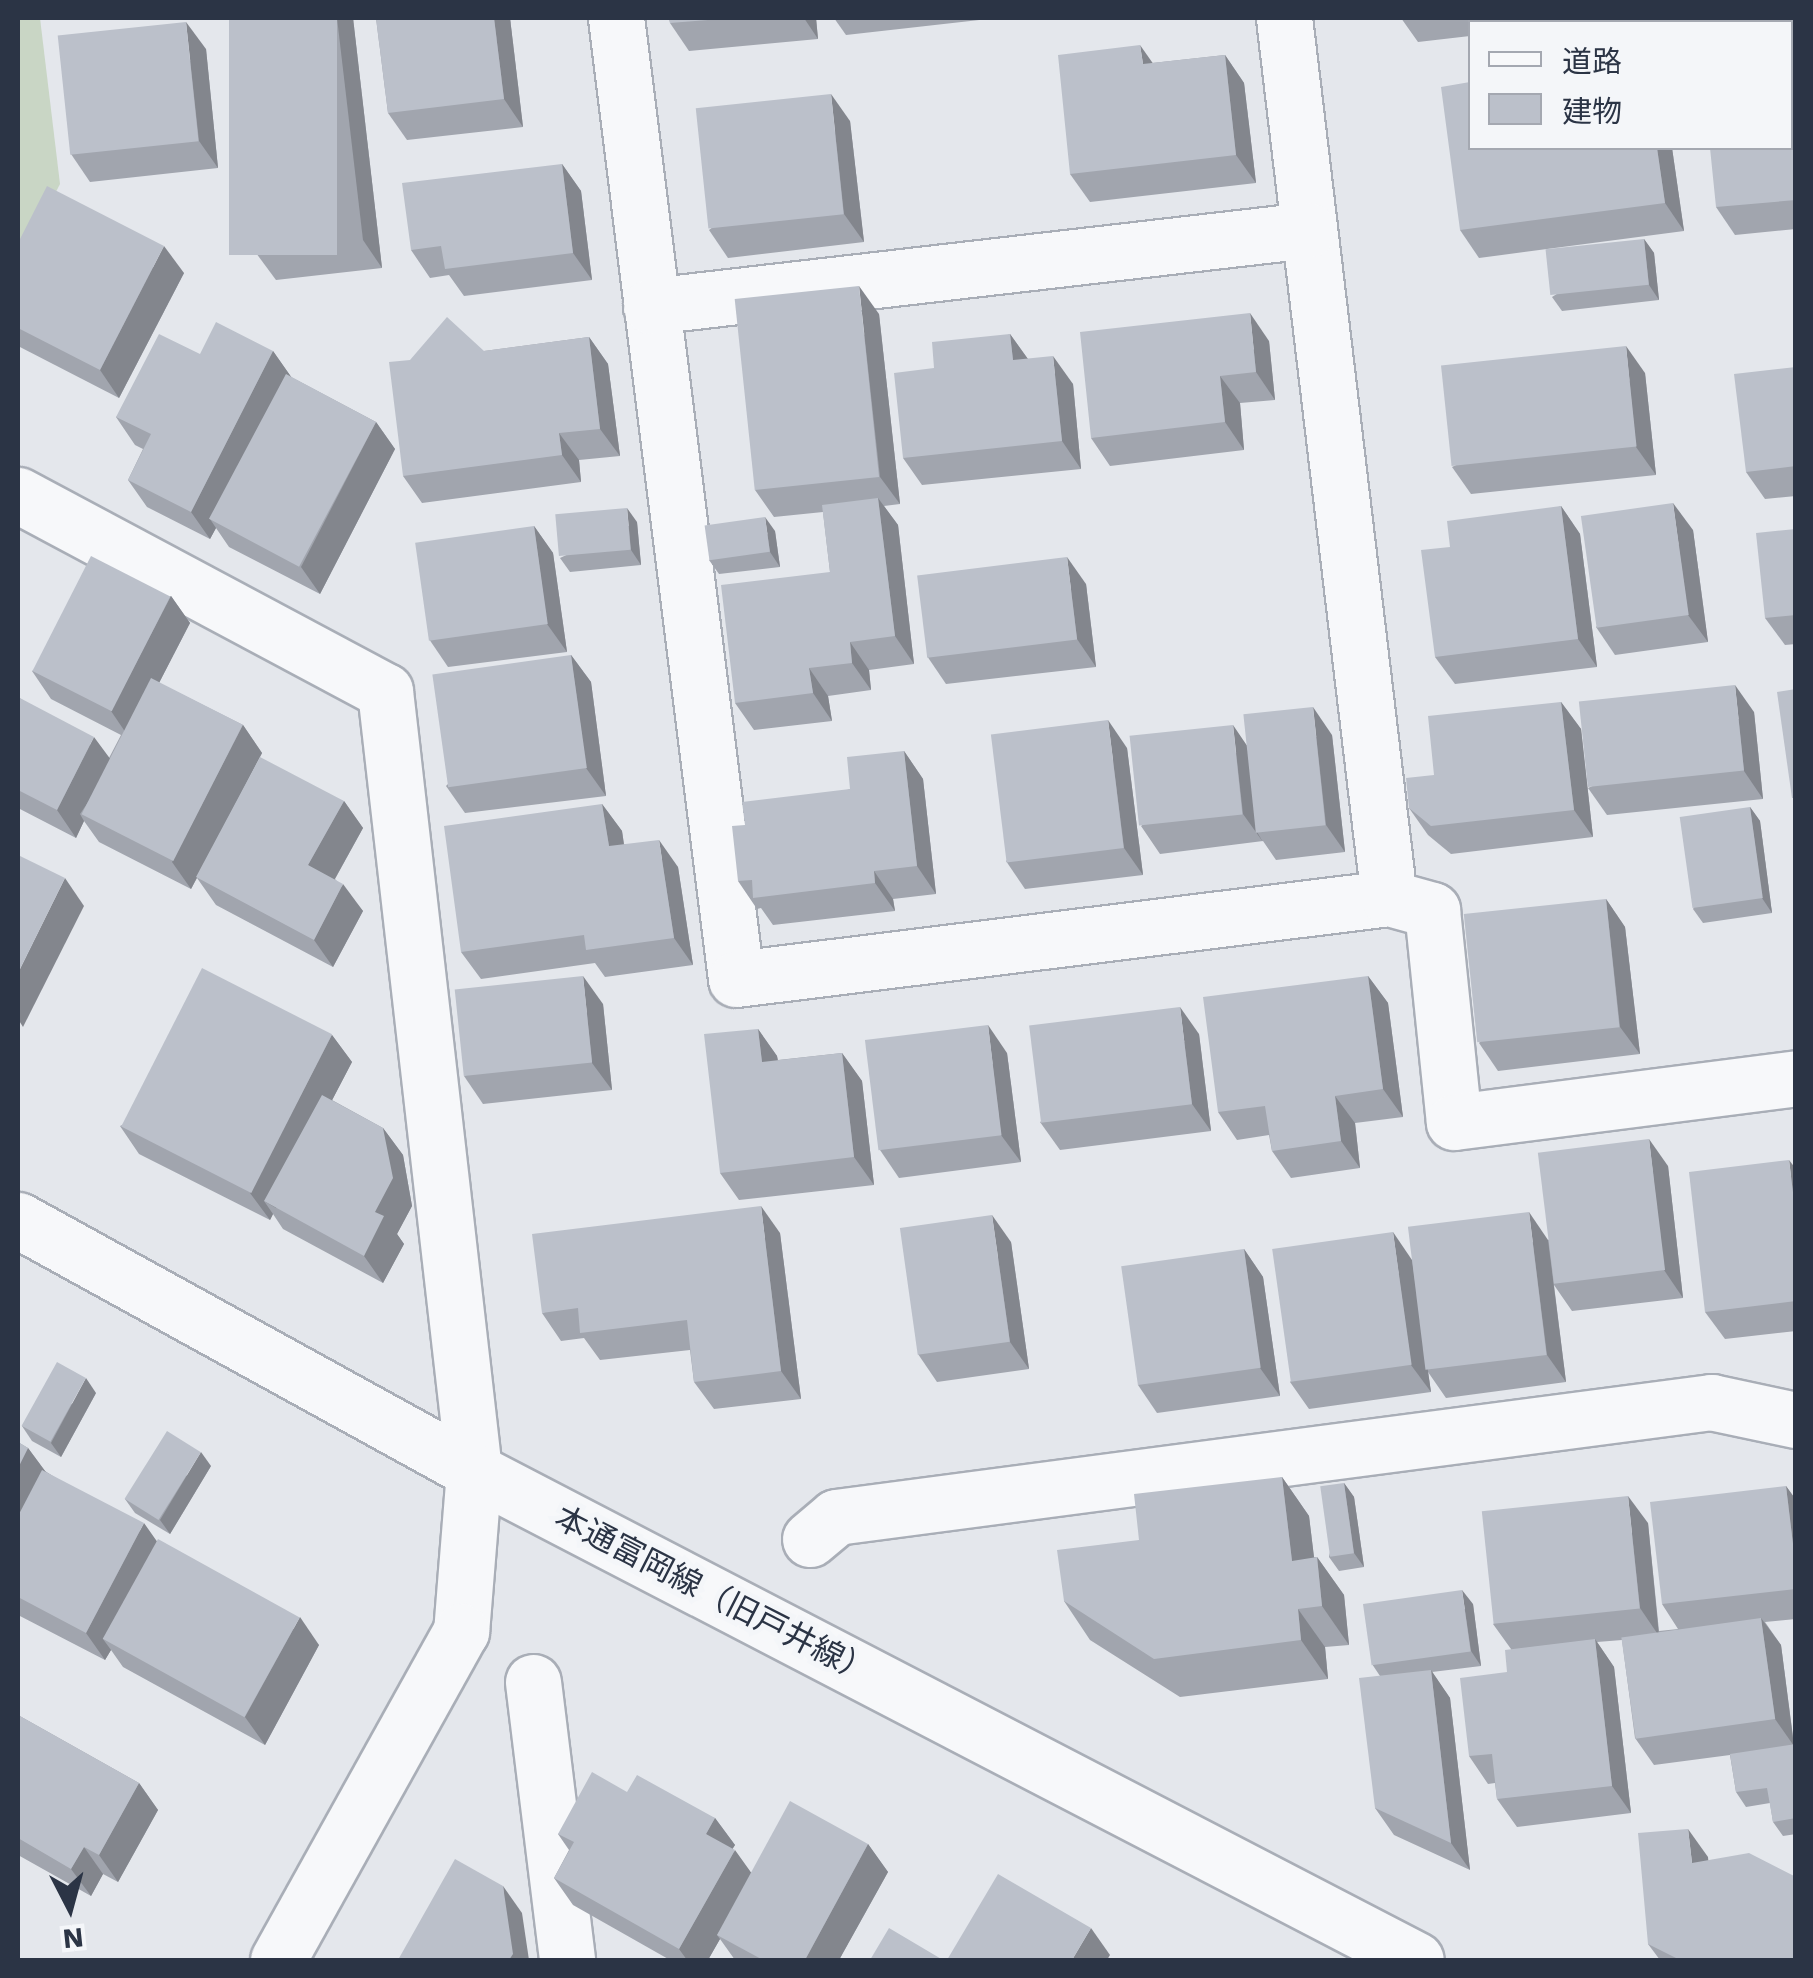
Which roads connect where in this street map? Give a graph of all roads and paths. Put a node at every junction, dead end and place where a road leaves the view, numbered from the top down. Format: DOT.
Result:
graph roads {
  1 [pos="616,18"];
  2 [pos="1284,18"];
  3 [pos="1308,230"];
  4 [pos="650,306"];
  5 [pos="18,495"];
  6 [pos="1389,898"];
  7 [pos="1796,1078"];
  8 [pos="18,1220"];
  9 [pos="1796,1420"];
  10 [pos="474,1470"];
  11 [pos="810,1539"];
  12 [pos="533,1682"];
  13 [pos="278,1960"];
  14 [pos="567,1960"];
  15 [pos="1416,1960"];
  1 -- 4 [label="street"];
  2 -- 3 [label="street"];
  3 -- 4 [label="street"];
  3 -- 6 [label="street"];
  4 -- 6 [label="street"];
  5 -- 10 [label="street"];
  6 -- 7 [label="street"];
  8 -- 10 [label="street, 本通富岡線（旧戸井線）"];
  9 -- 11 [label="street"];
  10 -- 13 [label="street"];
  10 -- 15 [label="street, 本通富岡線（旧戸井線）"];
  12 -- 14 [label="street"];
}
